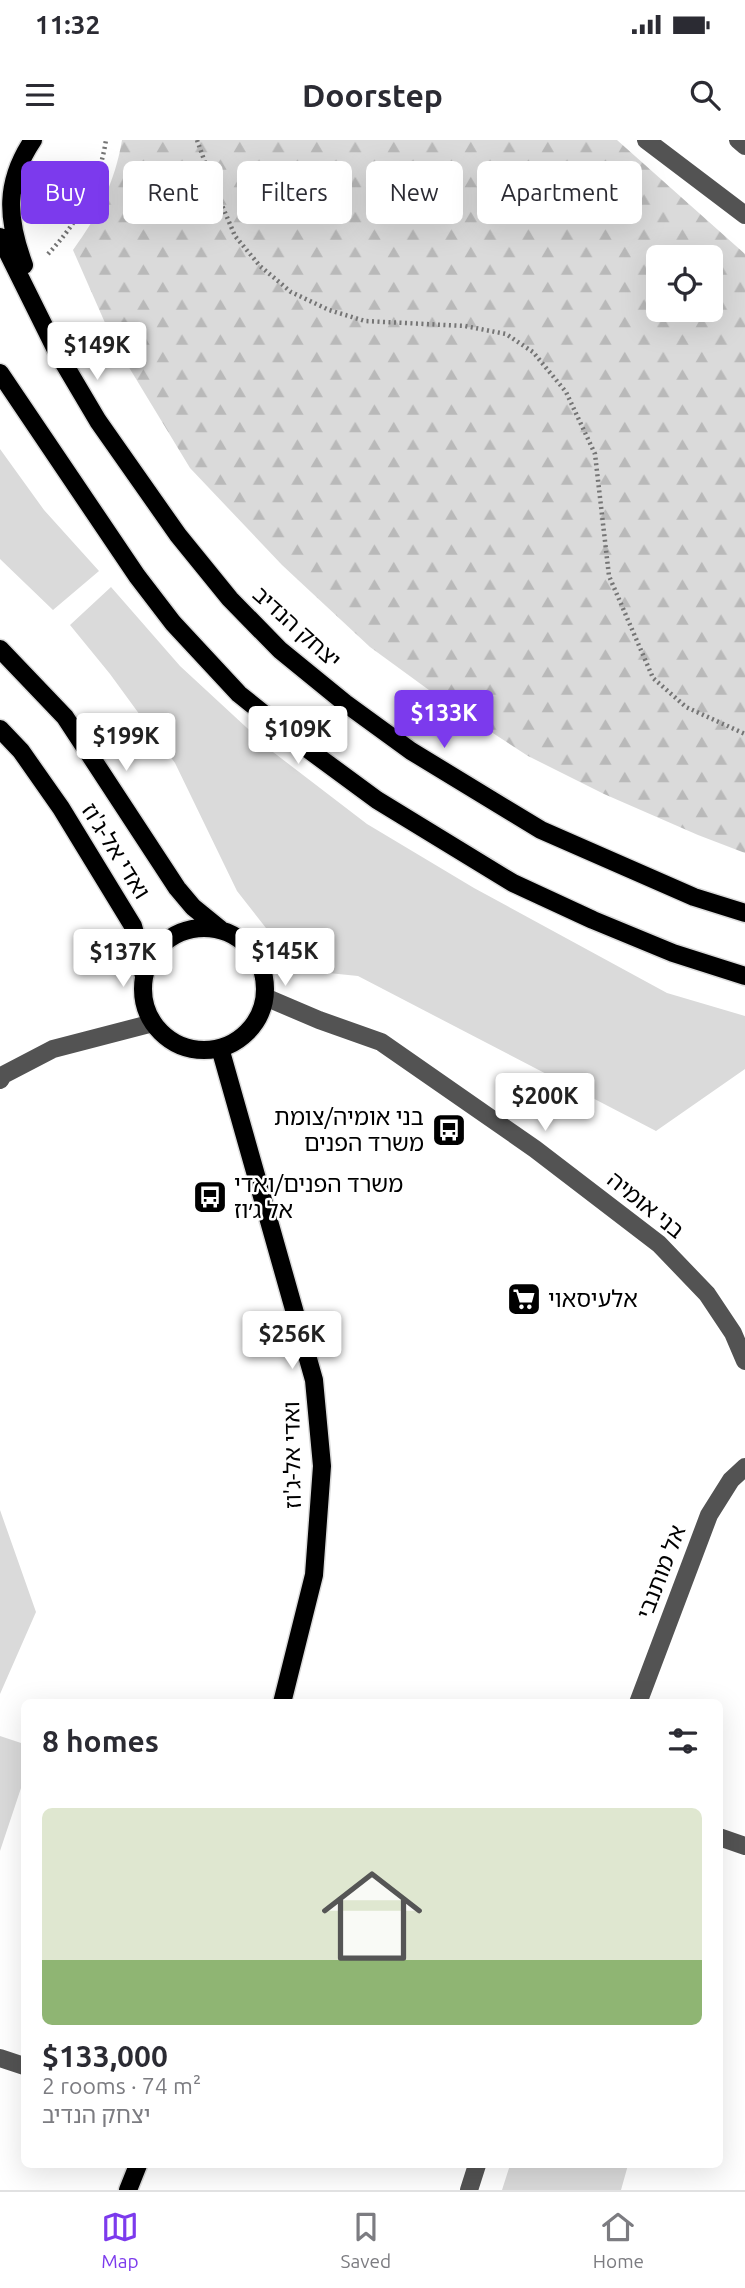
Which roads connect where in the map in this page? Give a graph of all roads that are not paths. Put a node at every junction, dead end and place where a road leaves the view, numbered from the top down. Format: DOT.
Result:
graph roads {
  1 [pos="33,140"];
  2 [pos="646,140"];
  3 [pos="738,140"];
  4 [pos="745,146"];
  5 [pos="745,215"];
  6 [pos="0,237"];
  7 [pos="56,351"];
  8 [pos="0,373"];
  9 [pos="0,649"];
  10 [pos="0,729"];
  11 [pos="745,914"];
  12 [pos="219,929"];
  13 [pos="144,976"];
  14 [pos="745,976"];
  15 [pos="265,997"];
  16 [pos="153,1023"];
  17 [pos="220,1048"];
  18 [pos="0,1080"];
  19 [pos="745,1361"];
  20 [pos="745,1467"];
  21 [pos="283,1699"];
  22 [pos="640,1699"];
  23 [pos="723,1838"];
  24 [pos="745,1846"];
  25 [pos="0,2058"];
  26 [pos="21,2065"];
  27 [pos="137,2168"];
  28 [pos="476,2168"];
  29 [pos="128,2190"];
  30 [pos="469,2190"];
  1 -- 7 [label="main road"];
  2 -- 5 [label="street"];
  3 -- 4 [label="street"];
  6 -- 7 [label="main road, יצחק הנדיב"];
  7 -- 11 [label="main road, יצחק הנדיב"];
  8 -- 14 [label="main road"];
  9 -- 12 [label="main road, ואדי אל-ג'וז"];
  10 -- 13 [label="main road, ואדי אל-ג'וז"];
  12 -- 13 [label="main road"];
  12 -- 15 [label="main road"];
  13 -- 16 [label="main road"];
  15 -- 17 [label="main road"];
  15 -- 19 [label="street, בני אומיה"];
  16 -- 17 [label="main road"];
  16 -- 18 [label="street"];
  17 -- 21 [label="main road, ואדי אל-ג'וז"];
  20 -- 22 [label="street, אל מותנבי"];
  23 -- 24 [label="street"];
  25 -- 26 [label="street"];
  27 -- 29 [label="main road"];
  28 -- 30 [label="street"];
}
